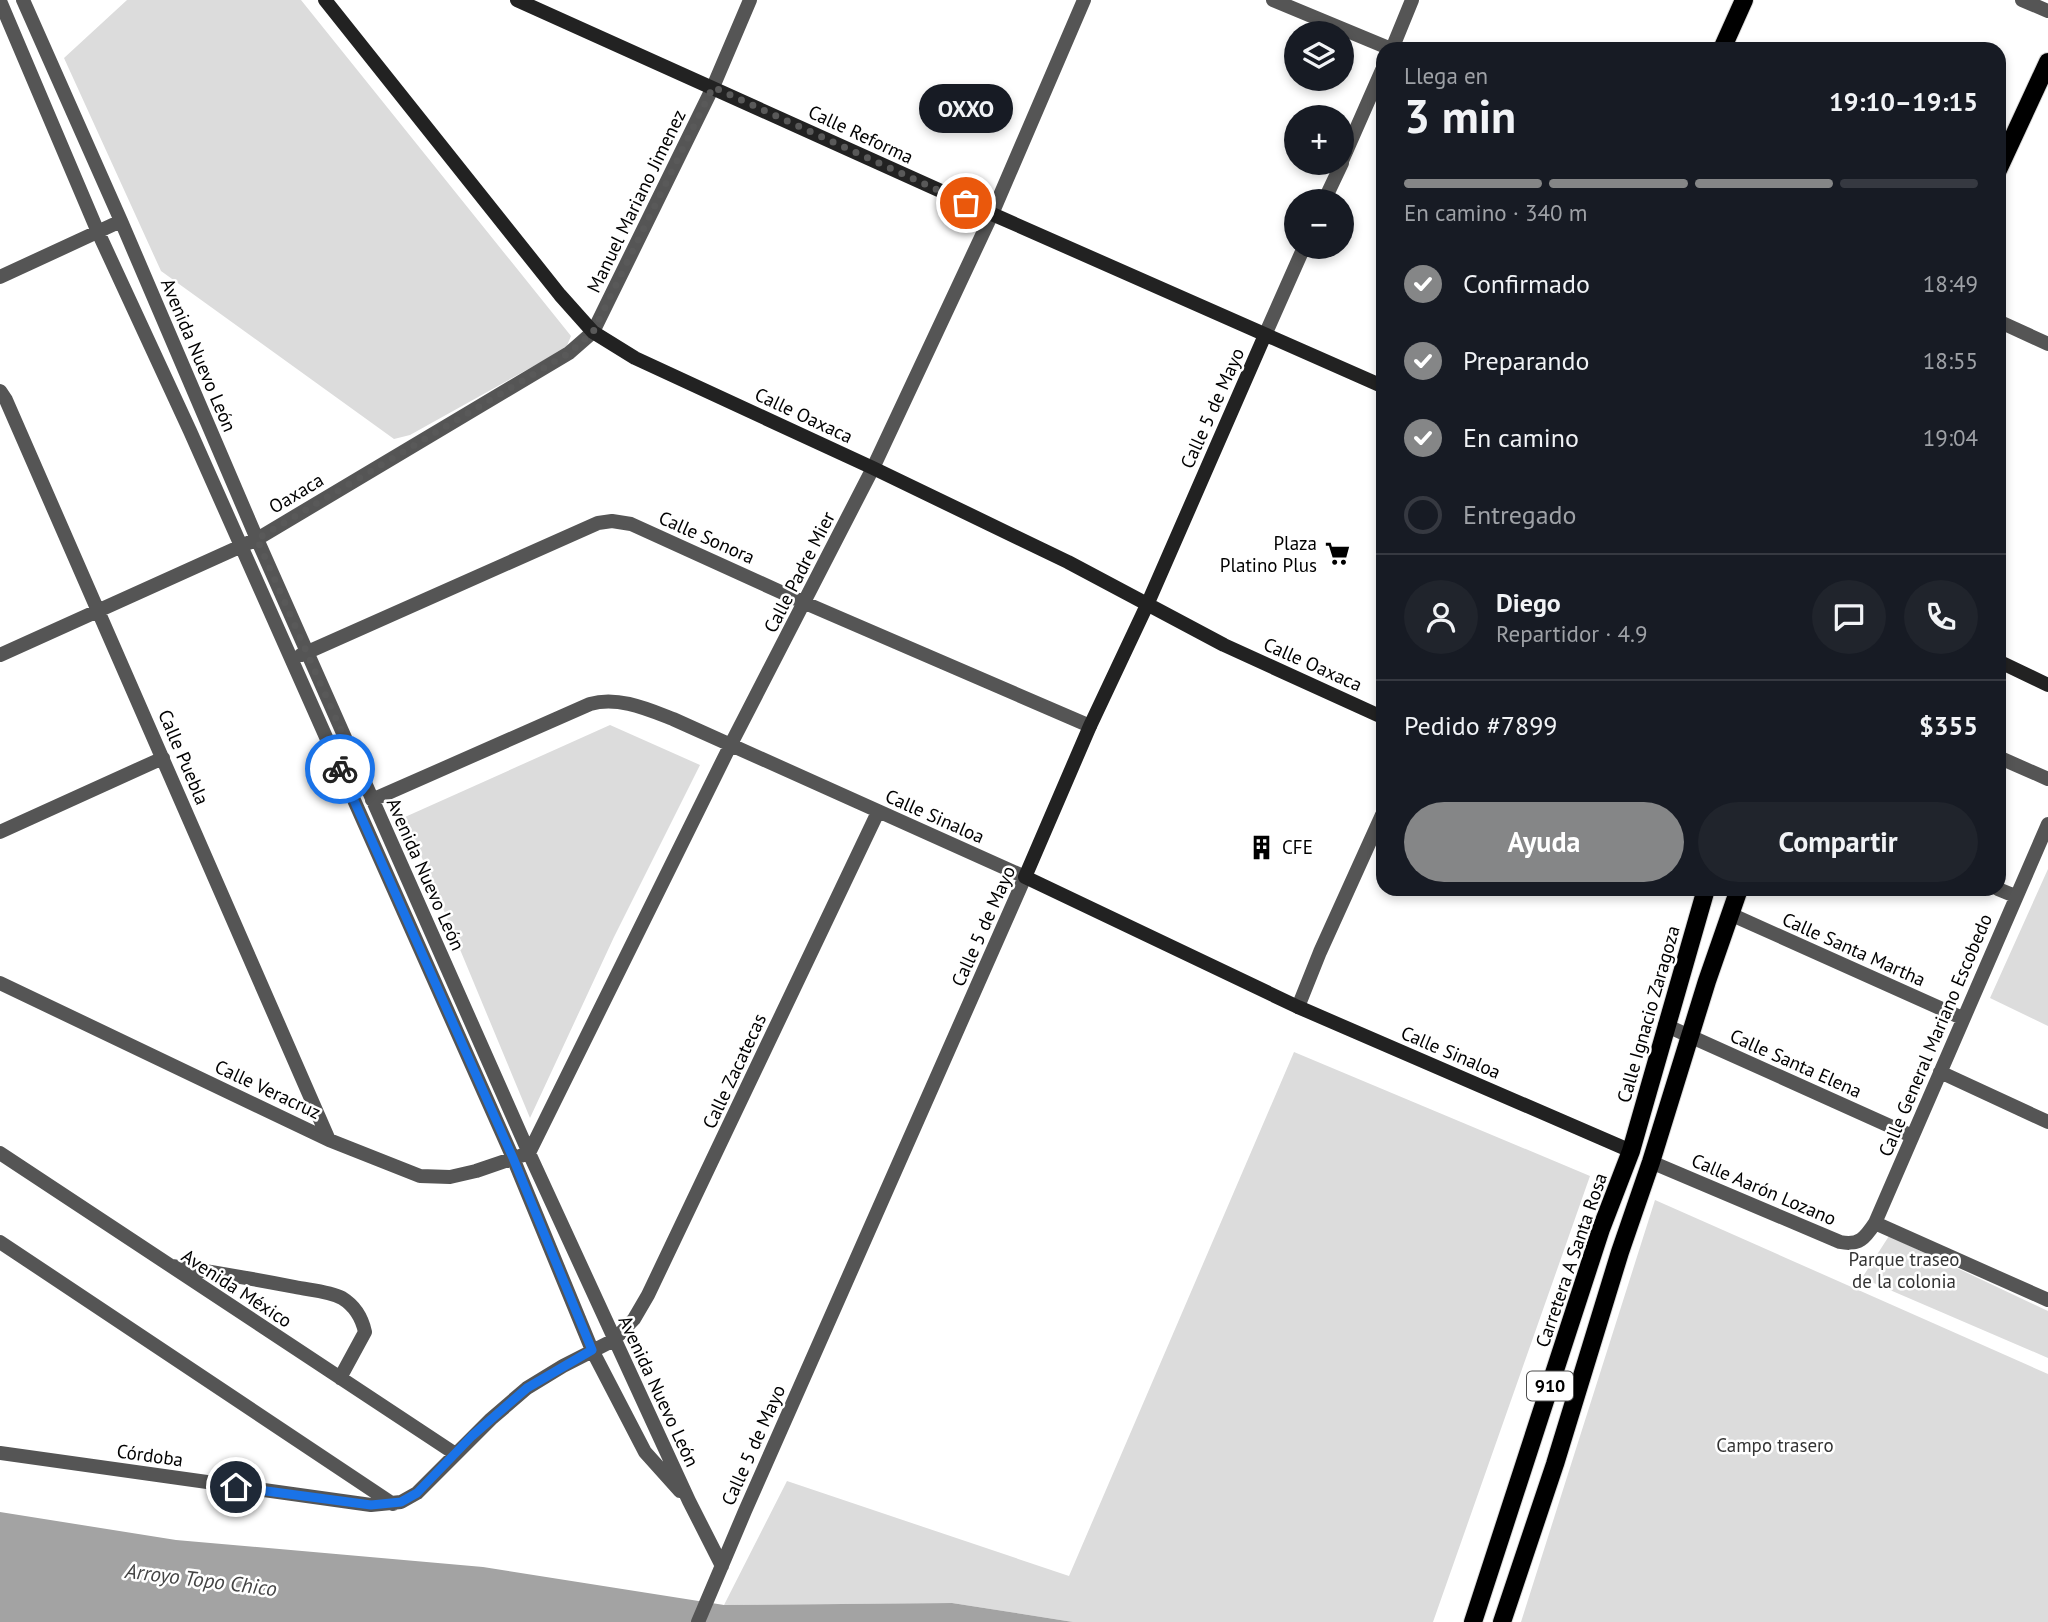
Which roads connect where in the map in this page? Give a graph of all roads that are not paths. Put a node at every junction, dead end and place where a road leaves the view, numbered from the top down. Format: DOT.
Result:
graph roads {
  1 [pos="23,0"];
  2 [pos="517,0"];
  3 [pos="750,0"];
  4 [pos="1084,0"];
  5 [pos="1273,0"];
  6 [pos="1412,0"];
  7 [pos="1744,0"];
  8 [pos="2022,0"];
  9 [pos="0,1"];
  10 [pos="330,2"];
  11 [pos="2048,11"];
  12 [pos="31,17"];
  13 [pos="12,27"];
  14 [pos="1376,42"];
  15 [pos="1395,42"];
  16 [pos="1725,42"];
  17 [pos="2048,62"];
  18 [pos="1376,84"];
  19 [pos="713,87"];
  20 [pos="74,114"];
  21 [pos="53,124"];
  22 [pos="1354,134"];
  23 [pos="83,137"];
  24 [pos="62,148"];
  25 [pos="2006,153"];
  26 [pos="992,214"];
  27 [pos="121,221"];
  28 [pos="98,232"];
  29 [pos="1299,259"];
  30 [pos="0,277"];
  31 [pos="148,283"];
  32 [pos="126,294"];
  33 [pos="2006,325"];
  34 [pos="593,332"];
  35 [pos="1265,335"];
  36 [pos="2048,344"];
  37 [pos="174,345"];
  38 [pos="154,355"];
  39 [pos="1376,383"];
  40 [pos="0,391"];
  41 [pos="206,421"];
  42 [pos="190,431"];
  43 [pos="873,468"];
  44 [pos="257,539"];
  45 [pos="241,546"];
  46 [pos="281,594"];
  47 [pos="266,602"];
  48 [pos="805,603"];
  49 [pos="1147,605"];
  50 [pos="101,611"];
  51 [pos="307,653"];
  52 [pos="0,655"];
  53 [pos="291,659"];
  54 [pos="2006,665"];
  55 [pos="2048,685"];
  56 [pos="1376,715"];
  57 [pos="1090,726"];
  58 [pos="344,737"];
  59 [pos="330,745"];
  60 [pos="730,746"];
  61 [pos="163,758"];
  62 [pos="2006,761"];
  63 [pos="2048,779"];
  64 [pos="370,795"];
  65 [pos="353,797"];
  66 [pos="878,812"];
  67 [pos="379,815"];
  68 [pos="364,822"];
  69 [pos="2048,824"];
  70 [pos="1376,828"];
  71 [pos="0,832"];
  72 [pos="1040,846"];
  73 [pos="400,862"];
  74 [pos="384,869"];
  75 [pos="1026,877"];
  76 [pos="2006,892"];
  77 [pos="1061,895"];
  78 [pos="1704,896"];
  79 [pos="1736,896"];
  80 [pos="2015,896"];
  81 [pos="1730,914"];
  82 [pos="446,965"];
  83 [pos="429,973"];
  84 [pos="0,983"];
  85 [pos="1298,1007"];
  86 [pos="1962,1018"];
  87 [pos="1665,1025"];
  88 [pos="1691,1037"];
  89 [pos="482,1047"];
  90 [pos="466,1054"];
  91 [pos="1940,1072"];
  92 [pos="2048,1122"];
  93 [pos="1912,1136"];
  94 [pos="329,1140"];
  95 [pos="1631,1151"];
  96 [pos="0,1153"];
  97 [pos="529,1153"];
  98 [pos="513,1158"];
  99 [pos="1651,1162"];
  100 [pos="1875,1223"];
  101 [pos="0,1242"];
  102 [pos="167,1265"];
  103 [pos="2048,1300"];
  104 [pos="614,1340"];
  105 [pos="592,1350"];
  106 [pos="340,1378"];
  107 [pos="0,1454"];
  108 [pos="454,1454"];
  109 [pos="689,1501"];
  110 [pos="393,1504"];
  111 [pos="722,1566"];
  112 [pos="698,1622"];
  113 [pos="1473,1622"];
  114 [pos="1502,1622"];
  1 -- 12 [label="street, Avenida Nuevo León"];
  2 -- 19 [label="street, Calle Reforma"];
  3 -- 19 [label="street, Manuel Mariano Jimenez"];
  4 -- 26 [label="street, Calle Padre Mier"];
  5 -- 14 [label="street"];
  6 -- 15 [label="street"];
  7 -- 16 [label="main road"];
  8 -- 11 [label="street"];
  9 -- 13 [label="street"];
  10 -- 34 [label="street, Calle Oaxaca"];
  12 -- 13 [label="street"];
  12 -- 20 [label="street, Avenida Nuevo León"];
  13 -- 21 [label="street"];
  17 -- 25 [label="main road"];
  18 -- 22 [label="street"];
  19 -- 26 [label="street, Calle Reforma"];
  19 -- 34 [label="street, Manuel Mariano Jimenez"];
  20 -- 21 [label="street"];
  20 -- 23 [label="street, Avenida Nuevo León"];
  21 -- 24 [label="street"];
  23 -- 24 [label="street"];
  23 -- 27 [label="street, Avenida Nuevo León"];
  24 -- 28 [label="street"];
  26 -- 35 [label="street, Calle Reforma"];
  26 -- 43 [label="street, Calle Padre Mier"];
  27 -- 28 [label="street"];
  27 -- 31 [label="street, Avenida Nuevo León"];
  28 -- 30 [label="street"];
  28 -- 32 [label="street"];
  29 -- 35 [label="street, Calle 5 de Mayo"];
  31 -- 32 [label="street"];
  31 -- 37 [label="street, Avenida Nuevo León"];
  32 -- 38 [label="street"];
  33 -- 36 [label="street"];
  34 -- 43 [label="street, Calle Oaxaca"];
  34 -- 44 [label="street, Oaxaca"];
  35 -- 39 [label="street, Calle Reforma"];
  35 -- 49 [label="street, Calle 5 de Mayo"];
  37 -- 38 [label="street"];
  37 -- 41 [label="street, Avenida Nuevo León"];
  38 -- 42 [label="street"];
  40 -- 50 [label="street, Calle Puebla"];
  41 -- 42 [label="street"];
  41 -- 44 [label="street, Avenida Nuevo León"];
  42 -- 45 [label="street"];
  43 -- 48 [label="street, Calle Padre Mier"];
  43 -- 49 [label="street, Calle Oaxaca"];
  44 -- 45 [label="street, Oaxaca"];
  44 -- 46 [label="street, Avenida Nuevo León"];
  45 -- 47 [label="street"];
  45 -- 50 [label="street, Oaxaca"];
  46 -- 47 [label="street"];
  46 -- 51 [label="street, Avenida Nuevo León"];
  47 -- 53 [label="street"];
  48 -- 51 [label="street, Calle Sonora"];
  48 -- 57 [label="street, Calle Sonora"];
  48 -- 60 [label="street, Calle Padre Mier"];
  49 -- 56 [label="street, Calle Oaxaca"];
  49 -- 57 [label="street, Calle 5 de Mayo"];
  50 -- 52 [label="street, Oaxaca"];
  50 -- 61 [label="street, Calle Puebla"];
  51 -- 53 [label="street, Calle Sonora"];
  51 -- 58 [label="street, Avenida Nuevo León"];
  53 -- 59 [label="street"];
  54 -- 55 [label="street"];
  57 -- 72 [label="street, Calle 5 de Mayo"];
  58 -- 59 [label="street"];
  58 -- 64 [label="street, Avenida Nuevo León"];
  59 -- 65 [label="street"];
  60 -- 64 [label="street, Calle Sinaloa"];
  60 -- 66 [label="street, Calle Sinaloa"];
  60 -- 97 [label="street, Calle Padre Mier"];
  61 -- 71 [label="street"];
  61 -- 94 [label="street, Calle Puebla"];
  62 -- 63 [label="street"];
  64 -- 65 [label="street, Calle Sinaloa"];
  64 -- 67 [label="street, Avenida Nuevo León"];
  65 -- 68 [label="street"];
  66 -- 75 [label="street, Calle Sinaloa"];
  66 -- 104 [label="street, Calle Zacatecas"];
  67 -- 68 [label="street"];
  67 -- 73 [label="street, Avenida Nuevo León"];
  68 -- 74 [label="street"];
  69 -- 80 [label="street, Calle General Mariano Escobedo"];
  70 -- 85 [label="street"];
  72 -- 75 [label="street, Calle 5 de Mayo"];
  72 -- 77 [label="street"];
  73 -- 74 [label="street"];
  73 -- 82 [label="street, Avenida Nuevo León"];
  74 -- 83 [label="street"];
  75 -- 77 [label="street, Calle Sinaloa"];
  75 -- 111 [label="street, Calle 5 de Mayo"];
  76 -- 80 [label="street"];
  77 -- 85 [label="street, Calle Sinaloa"];
  78 -- 87 [label="main road, Calle Ignacio Zaragoza / 910"];
  79 -- 81 [label="main road, 910"];
  80 -- 86 [label="street, Calle General Mariano Escobedo"];
  81 -- 86 [label="street, Calle Santa Martha"];
  81 -- 88 [label="main road, 910"];
  82 -- 83 [label="street"];
  82 -- 89 [label="street, Avenida Nuevo León"];
  83 -- 90 [label="street"];
  84 -- 94 [label="street, Calle Veracruz"];
  85 -- 95 [label="street, Calle Sinaloa"];
  86 -- 91 [label="street, Calle General Mariano Escobedo"];
  87 -- 88 [label="street, Calle Santa Elena"];
  87 -- 95 [label="main road, Calle Ignacio Zaragoza / 910"];
  88 -- 93 [label="street, Calle Santa Elena"];
  88 -- 99 [label="main road, 910"];
  89 -- 90 [label="street"];
  89 -- 97 [label="street, Avenida Nuevo León"];
  90 -- 98 [label="street"];
  91 -- 92 [label="street"];
  91 -- 93 [label="street, Calle General Mariano Escobedo"];
  93 -- 100 [label="street, Calle General Mariano Escobedo"];
  94 -- 98 [label="street, Calle Veracruz"];
  95 -- 113 [label="main road, Carretera A Santa Rosa / 910"];
  96 -- 102 [label="street, Avenida México"];
  97 -- 98 [label="street, Calle Veracruz"];
  97 -- 104 [label="street, Avenida Nuevo León"];
  98 -- 105 [label="street"];
  99 -- 100 [label="street, Calle Aarón Lozano"];
  99 -- 114 [label="main road, 910"];
  100 -- 103 [label="street"];
  101 -- 110 [label="street"];
  102 -- 106 [label="street, Avenida México"];
  102 -- 106 [label="street"];
  104 -- 105 [label="street"];
  104 -- 109 [label="street, Avenida Nuevo León"];
  105 -- 108 [label="street"];
  105 -- 109 [label="street"];
  106 -- 108 [label="street, Avenida México"];
  107 -- 110 [label="street, Córdoba"];
  108 -- 110 [label="street, Córdoba"];
  109 -- 111 [label="street, Avenida Nuevo León"];
  111 -- 112 [label="street, Calle 5 de Mayo"];
}
